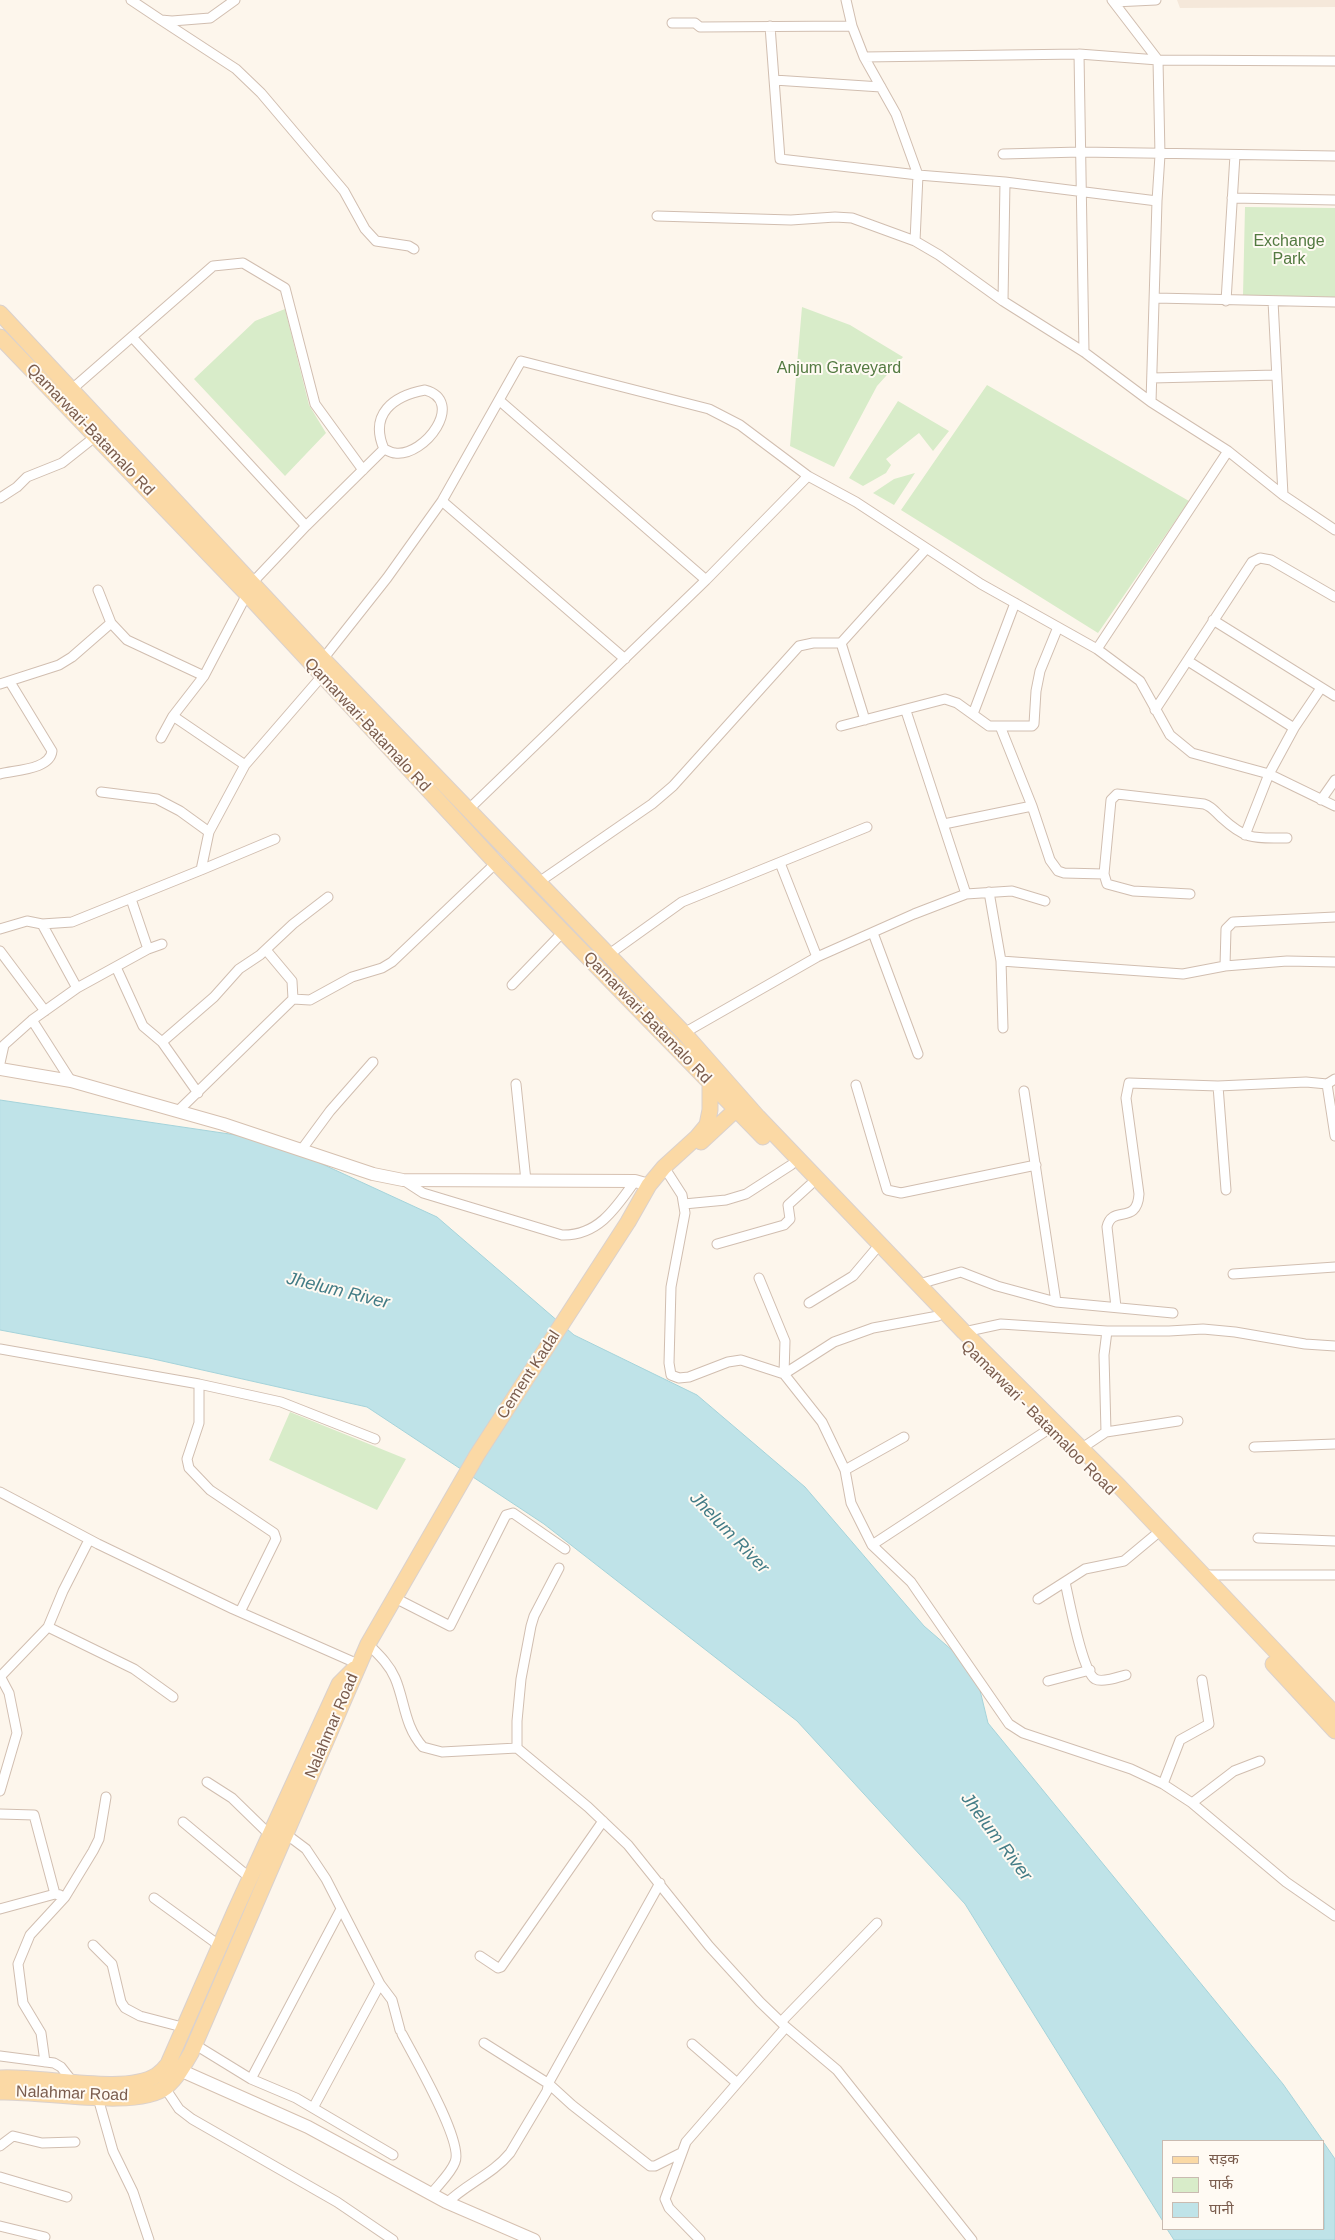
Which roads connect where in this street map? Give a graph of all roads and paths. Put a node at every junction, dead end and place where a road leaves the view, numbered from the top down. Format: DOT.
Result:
graph roads {
  1 [pos="131,0"];
  2 [pos="235,0"];
  3 [pos="846,0"];
  4 [pos="1156,0"];
  5 [pos="1113,1"];
  6 [pos="160,20"];
  7 [pos="672,24"];
  8 [pos="770,26"];
  9 [pos="852,26"];
  10 [pos="1079,54"];
  11 [pos="864,57"];
  12 [pos="1158,60"];
  13 [pos="1335,61"];
  14 [pos="774,80"];
  15 [pos="881,87"];
  16 [pos="1080,152"];
  17 [pos="1003,154"];
  18 [pos="1160,154"];
  19 [pos="1235,155"];
  20 [pos="1335,156"];
  21 [pos="918,175"];
  22 [pos="1005,182"];
  23 [pos="1082,192"];
  24 [pos="1232,198"];
  25 [pos="1335,200"];
  26 [pos="1157,201"];
  27 [pos="657,216"];
  28 [pos="916,241"];
  29 [pos="414,249"];
  30 [pos="1155,298"];
  31 [pos="1003,301"];
  32 [pos="1226,301"];
  33 [pos="1273,301"];
  34 [pos="1335,302"];
  35 [pos="0,313"];
  36 [pos="132,337"];
  37 [pos="1,340"];
  38 [pos="1084,352"];
  39 [pos="1276,375"];
  40 [pos="1152,378"];
  41 [pos="71,390"];
  42 [pos="500,401"];
  43 [pos="1152,402"];
  44 [pos="96,436"];
  45 [pos="384,449"];
  46 [pos="1228,451"];
  47 [pos="363,470"];
  48 [pos="808,476"];
  49 [pos="1283,494"];
  50 [pos="0,498"];
  51 [pos="442,501"];
  52 [pos="306,526"];
  53 [pos="1335,530"];
  54 [pos="926,549"];
  55 [pos="706,580"];
  56 [pos="250,588"];
  57 [pos="98,590"];
  58 [pos="1335,597"];
  59 [pos="1015,603"];
  60 [pos="1213,620"];
  61 [pos="111,623"];
  62 [pos="1058,627"];
  63 [pos="841,643"];
  64 [pos="1098,649"];
  65 [pos="323,659"];
  66 [pos="625,659"];
  67 [pos="1188,661"];
  68 [pos="204,676"];
  69 [pos="322,676"];
  70 [pos="10,682"];
  71 [pos="0,684"];
  72 [pos="1321,688"];
  73 [pos="1335,696"];
  74 [pos="906,710"];
  75 [pos="1156,710"];
  76 [pos="972,714"];
  77 [pos="173,716"];
  78 [pos="865,720"];
  79 [pos="841,726"];
  80 [pos="1000,726"];
  81 [pos="1294,728"];
  82 [pos="161,738"];
  83 [pos="245,765"];
  84 [pos="1,772"];
  85 [pos="1269,774"];
  86 [pos="1335,780"];
  87 [pos="100,792"];
  88 [pos="1320,800"];
  89 [pos="1032,806"];
  90 [pos="1335,806"];
  91 [pos="469,809"];
  92 [pos="944,824"];
  93 [pos="866,827"];
  94 [pos="209,832"];
  95 [pos="1245,835"];
  96 [pos="1287,838"];
  97 [pos="275,839"];
  98 [pos="496,863"];
  99 [pos="780,863"];
  100 [pos="201,870"];
  101 [pos="1104,874"];
  102 [pos="539,882"];
  103 [pos="990,892"];
  104 [pos="966,894"];
  105 [pos="1190,894"];
  106 [pos="328,897"];
  107 [pos="131,899"];
  108 [pos="1045,901"];
  109 [pos="1335,918"];
  110 [pos="42,924"];
  111 [pos="0,929"];
  112 [pos="563,932"];
  113 [pos="873,933"];
  114 [pos="162,944"];
  115 [pos="148,950"];
  116 [pos="266,950"];
  117 [pos="0,951"];
  118 [pos="608,955"];
  119 [pos="817,957"];
  120 [pos="1002,962"];
  121 [pos="1335,962"];
  122 [pos="1225,966"];
  123 [pos="116,967"];
  124 [pos="512,985"];
  125 [pos="77,988"];
  126 [pos="293,999"];
  127 [pos="45,1011"];
  128 [pos="32,1020"];
  129 [pos="1003,1028"];
  130 [pos="684,1033"];
  131 [pos="162,1042"];
  132 [pos="918,1054"];
  133 [pos="373,1062"];
  134 [pos="0,1063"];
  135 [pos="0,1069"];
  136 [pos="71,1081"];
  137 [pos="710,1082"];
  138 [pos="1331,1082"];
  139 [pos="516,1084"];
  140 [pos="856,1085"];
  141 [pos="1218,1086"];
  142 [pos="1024,1090"];
  143 [pos="198,1093"];
  144 [pos="740,1106"];
  145 [pos="178,1111"];
  146 [pos="1335,1136"];
  147 [pos="302,1149"];
  148 [pos="790,1165"];
  149 [pos="1036,1165"];
  150 [pos="664,1170"];
  151 [pos="403,1180"];
  152 [pos="526,1181"];
  153 [pos="642,1183"];
  154 [pos="810,1186"];
  155 [pos="1226,1190"];
  156 [pos="684,1204"];
  157 [pos="717,1244"];
  158 [pos="875,1250"];
  159 [pos="1335,1267"];
  160 [pos="1233,1274"];
  161 [pos="759,1278"];
  162 [pos="919,1284"];
  163 [pos="1056,1302"];
  164 [pos="809,1303"];
  165 [pos="1116,1307"];
  166 [pos="1172,1313"];
  167 [pos="938,1316"];
  168 [pos="1107,1331"];
  169 [pos="964,1332"];
  170 [pos="1335,1346"];
  171 [pos="0,1349"];
  172 [pos="784,1374"];
  173 [pos="199,1384"];
  174 [pos="1178,1421"];
  175 [pos="1049,1428"];
  176 [pos="1106,1432"];
  177 [pos="904,1438"];
  178 [pos="376,1440"];
  179 [pos="1335,1444"];
  180 [pos="1254,1447"];
  181 [pos="1082,1448"];
  182 [pos="845,1470"];
  183 [pos="0,1492"];
  184 [pos="1154,1536"];
  185 [pos="1258,1538"];
  186 [pos="89,1540"];
  187 [pos="1335,1541"];
  188 [pos="872,1545"];
  189 [pos="565,1549"];
  190 [pos="559,1568"];
  191 [pos="1203,1575"];
  192 [pos="1335,1575"];
  193 [pos="1065,1582"];
  194 [pos="394,1598"];
  195 [pos="1038,1599"];
  196 [pos="240,1612"];
  197 [pos="48,1627"];
  198 [pos="368,1644"];
  199 [pos="358,1664"];
  200 [pos="1090,1670"];
  201 [pos="1126,1675"];
  202 [pos="0,1677"];
  203 [pos="1202,1680"];
  204 [pos="1048,1681"];
  205 [pos="173,1697"];
  206 [pos="1335,1714"];
  207 [pos="1335,1731"];
  208 [pos="517,1748"];
  209 [pos="1260,1761"];
  210 [pos="3,1768"];
  211 [pos="207,1782"];
  212 [pos="1163,1784"];
  213 [pos="0,1791"];
  214 [pos="106,1797"];
  215 [pos="1192,1803"];
  216 [pos="0,1814"];
  217 [pos="603,1821"];
  218 [pos="183,1822"];
  219 [pos="286,1834"];
  220 [pos="270,1835"];
  221 [pos="250,1878"];
  222 [pos="660,1883"];
  223 [pos="60,1896"];
  224 [pos="154,1898"];
  225 [pos="0,1909"];
  226 [pos="341,1909"];
  227 [pos="1335,1916"];
  228 [pos="877,1923"];
  229 [pos="93,1944"];
  230 [pos="220,1946"];
  231 [pos="480,1956"];
  232 [pos="380,1984"];
  233 [pos="784,2025"];
  234 [pos="186,2028"];
  235 [pos="484,2043"];
  236 [pos="194,2044"];
  237 [pos="692,2044"];
  238 [pos="0,2056"];
  239 [pos="45,2062"];
  240 [pos="175,2068"];
  241 [pos="0,2078"];
  242 [pos="251,2079"];
  243 [pos="72,2081"];
  244 [pos="737,2083"];
  245 [pos="549,2084"];
  246 [pos="165,2088"];
  247 [pos="0,2092"];
  248 [pos="98,2098"];
  249 [pos="313,2108"];
  250 [pos="75,2142"];
  251 [pos="0,2146"];
  252 [pos="681,2152"];
  253 [pos="393,2155"];
  254 [pos="0,2177"];
  255 [pos="432,2193"];
  256 [pos="67,2198"];
  257 [pos="448,2203"];
  258 [pos="0,2226"];
  259 [pos="45,2237"];
  260 [pos="149,2240"];
  261 [pos="393,2240"];
  262 [pos="534,2240"];
  263 [pos="700,2240"];
  264 [pos="972,2240"];
  1 -- 6 [label="street"];
  2 -- 6 [label="street"];
  3 -- 9 [label="street"];
  4 -- 5 [label="street"];
  5 -- 12 [label="street"];
  6 -- 29 [label="street"];
  7 -- 8 [label="street"];
  8 -- 9 [label="street"];
  8 -- 14 [label="street"];
  9 -- 11 [label="street"];
  10 -- 11 [label="street"];
  10 -- 12 [label="street"];
  10 -- 16 [label="street"];
  11 -- 15 [label="street"];
  12 -- 13 [label="street"];
  12 -- 18 [label="street"];
  14 -- 15 [label="street"];
  14 -- 21 [label="street"];
  15 -- 21 [label="street"];
  16 -- 17 [label="street"];
  16 -- 18 [label="street"];
  16 -- 23 [label="street"];
  18 -- 19 [label="street"];
  18 -- 26 [label="street"];
  19 -- 20 [label="street"];
  19 -- 24 [label="street"];
  21 -- 22 [label="street"];
  21 -- 28 [label="street"];
  22 -- 23 [label="street"];
  22 -- 31 [label="street"];
  23 -- 26 [label="street"];
  23 -- 38 [label="street"];
  24 -- 25 [label="street"];
  24 -- 32 [label="street"];
  26 -- 30 [label="street"];
  27 -- 28 [label="street"];
  28 -- 31 [label="street"];
  30 -- 32 [label="street"];
  30 -- 40 [label="street"];
  31 -- 38 [label="street"];
  32 -- 33 [label="street"];
  33 -- 34 [label="street"];
  33 -- 39 [label="street"];
  35 -- 41 [label="main road, Qamarwari-Batamalo Rd"];
  36 -- 41 [label="street"];
  36 -- 47 [label="street"];
  36 -- 52 [label="street"];
  37 -- 44 [label="main road, Qamarwari-Batamalo Rd"];
  38 -- 43 [label="street"];
  39 -- 40 [label="street"];
  39 -- 49 [label="street"];
  40 -- 43 [label="street"];
  41 -- 56 [label="main road, Qamarwari-Batamalo Rd"];
  42 -- 48 [label="street"];
  42 -- 51 [label="street"];
  42 -- 55 [label="street"];
  43 -- 46 [label="street"];
  44 -- 50 [label="street"];
  44 -- 56 [label="main road, Qamarwari-Batamalo Rd"];
  45 -- 45 [label="street"];
  45 -- 47 [label="street"];
  46 -- 49 [label="street"];
  46 -- 64 [label="street"];
  47 -- 52 [label="street"];
  48 -- 54 [label="street"];
  48 -- 55 [label="street"];
  49 -- 53 [label="street"];
  51 -- 65 [label="street"];
  51 -- 66 [label="street"];
  52 -- 56 [label="street"];
  54 -- 59 [label="street"];
  54 -- 63 [label="street"];
  55 -- 66 [label="street"];
  56 -- 65 [label="main road, Qamarwari-Batamalo Rd"];
  56 -- 68 [label="street"];
  56 -- 69 [label="main road, Qamarwari-Batamalo Rd"];
  57 -- 61 [label="street"];
  58 -- 60 [label="street"];
  59 -- 62 [label="street"];
  59 -- 76 [label="street"];
  60 -- 67 [label="street"];
  60 -- 72 [label="street"];
  61 -- 68 [label="street"];
  61 -- 70 [label="street"];
  62 -- 64 [label="street"];
  62 -- 80 [label="street"];
  63 -- 78 [label="street"];
  63 -- 102 [label="street"];
  64 -- 75 [label="street"];
  65 -- 91 [label="main road, Qamarwari-Batamalo Rd"];
  66 -- 91 [label="street"];
  67 -- 75 [label="street"];
  67 -- 81 [label="street"];
  68 -- 77 [label="street"];
  69 -- 83 [label="street"];
  69 -- 98 [label="main road, Qamarwari-Batamalo Rd"];
  70 -- 71 [label="street"];
  70 -- 84 [label="street"];
  72 -- 73 [label="street"];
  72 -- 81 [label="street"];
  74 -- 76 [label="street"];
  74 -- 78 [label="street"];
  74 -- 92 [label="street"];
  75 -- 85 [label="street"];
  76 -- 80 [label="street"];
  77 -- 82 [label="street"];
  77 -- 83 [label="street"];
  78 -- 79 [label="street"];
  80 -- 89 [label="street"];
  81 -- 85 [label="street"];
  83 -- 94 [label="street"];
  85 -- 88 [label="street"];
  85 -- 95 [label="street"];
  86 -- 88 [label="street"];
  87 -- 94 [label="street"];
  88 -- 90 [label="street"];
  89 -- 92 [label="street"];
  89 -- 101 [label="street"];
  91 -- 102 [label="main road, Qamarwari-Batamalo Rd"];
  92 -- 104 [label="street"];
  93 -- 99 [label="street"];
  94 -- 100 [label="street"];
  95 -- 96 [label="street"];
  95 -- 101 [label="street"];
  97 -- 100 [label="street"];
  98 -- 112 [label="main road, Qamarwari-Batamalo Rd"];
  98 -- 126 [label="street"];
  99 -- 118 [label="street"];
  99 -- 119 [label="street"];
  100 -- 107 [label="street"];
  101 -- 105 [label="street"];
  102 -- 118 [label="main road, Qamarwari-Batamalo Rd"];
  103 -- 104 [label="street"];
  103 -- 108 [label="street"];
  103 -- 120 [label="street"];
  104 -- 113 [label="street"];
  106 -- 116 [label="street"];
  107 -- 110 [label="street"];
  107 -- 115 [label="street"];
  109 -- 122 [label="street"];
  110 -- 111 [label="street"];
  110 -- 125 [label="street"];
  112 -- 124 [label="street"];
  112 -- 137 [label="main road, Qamarwari-Batamalo Rd"];
  113 -- 119 [label="street"];
  113 -- 132 [label="street"];
  114 -- 115 [label="street"];
  115 -- 123 [label="street"];
  116 -- 126 [label="street"];
  116 -- 131 [label="street"];
  117 -- 127 [label="street"];
  118 -- 130 [label="main road, Qamarwari-Batamalo Rd"];
  119 -- 130 [label="street"];
  120 -- 122 [label="street"];
  120 -- 129 [label="street"];
  121 -- 122 [label="street"];
  123 -- 125 [label="street"];
  123 -- 131 [label="street"];
  125 -- 127 [label="street"];
  126 -- 143 [label="street"];
  127 -- 128 [label="street"];
  128 -- 134 [label="street"];
  128 -- 136 [label="street"];
  130 -- 144 [label="main road, Qamarwari-Batamalo Rd"];
  131 -- 143 [label="street"];
  133 -- 147 [label="street"];
  135 -- 136 [label="street"];
  136 -- 145 [label="street"];
  137 -- 144 [label="main road, Qamarwari-Batamalo Rd"];
  137 -- 150 [label="main road"];
  138 -- 141 [label="street"];
  138 -- 146 [label="street"];
  139 -- 152 [label="street"];
  140 -- 149 [label="street"];
  141 -- 155 [label="street"];
  141 -- 165 [label="street"];
  142 -- 149 [label="street"];
  143 -- 145 [label="street"];
  144 -- 148 [label="main road, Qamarwari - Batamaloo Road"];
  144 -- 150 [label="main road"];
  144 -- 162 [label="main road, Qamarwari - Batamaloo Road"];
  145 -- 147 [label="street"];
  147 -- 151 [label="street"];
  148 -- 154 [label="main road, Qamarwari - Batamaloo Road"];
  148 -- 156 [label="street"];
  149 -- 163 [label="street"];
  150 -- 153 [label="main road, Cement Kadal"];
  150 -- 156 [label="street"];
  151 -- 152 [label="street"];
  151 -- 153 [label="street"];
  152 -- 153 [label="street"];
  153 -- 194 [label="main road, Cement Kadal"];
  154 -- 157 [label="street"];
  154 -- 158 [label="main road, Qamarwari - Batamaloo Road"];
  156 -- 172 [label="street"];
  158 -- 164 [label="street"];
  158 -- 167 [label="main road, Qamarwari - Batamaloo Road"];
  159 -- 160 [label="street"];
  161 -- 172 [label="street"];
  162 -- 163 [label="street"];
  162 -- 169 [label="main road, Qamarwari - Batamaloo Road"];
  163 -- 165 [label="street"];
  165 -- 166 [label="street"];
  167 -- 172 [label="street"];
  167 -- 175 [label="main road, Qamarwari - Batamaloo Road"];
  168 -- 169 [label="street"];
  168 -- 170 [label="street"];
  168 -- 176 [label="street"];
  169 -- 181 [label="main road, Qamarwari - Batamaloo Road"];
  171 -- 173 [label="street"];
  172 -- 182 [label="street"];
  173 -- 178 [label="street"];
  173 -- 196 [label="street"];
  174 -- 176 [label="street"];
  175 -- 184 [label="main road, Qamarwari - Batamaloo Road"];
  175 -- 188 [label="street"];
  176 -- 181 [label="street"];
  177 -- 182 [label="street"];
  179 -- 180 [label="street"];
  181 -- 191 [label="main road, Qamarwari - Batamaloo Road"];
  182 -- 188 [label="street"];
  183 -- 186 [label="street"];
  184 -- 193 [label="street"];
  184 -- 207 [label="main road, Qamarwari - Batamaloo Road"];
  185 -- 187 [label="street"];
  186 -- 196 [label="street"];
  186 -- 197 [label="street"];
  188 -- 212 [label="street"];
  189 -- 194 [label="street"];
  190 -- 208 [label="street"];
  191 -- 192 [label="street"];
  191 -- 206 [label="main road, Qamarwari - Batamaloo Road"];
  193 -- 195 [label="street"];
  193 -- 200 [label="street"];
  194 -- 198 [label="main road, Cement Kadal"];
  196 -- 199 [label="street"];
  197 -- 202 [label="street"];
  197 -- 205 [label="street"];
  198 -- 199 [label="main road, Cement Kadal"];
  198 -- 208 [label="street"];
  199 -- 219 [label="main road, Nalahmar Road"];
  199 -- 220 [label="main road, Nalahmar Road"];
  200 -- 201 [label="street"];
  200 -- 204 [label="street"];
  202 -- 210 [label="street"];
  203 -- 212 [label="street"];
  208 -- 217 [label="street"];
  209 -- 215 [label="street"];
  210 -- 213 [label="street"];
  211 -- 220 [label="street"];
  212 -- 215 [label="street"];
  214 -- 223 [label="street"];
  215 -- 227 [label="street"];
  216 -- 223 [label="street"];
  217 -- 222 [label="street"];
  217 -- 231 [label="street"];
  218 -- 221 [label="street"];
  219 -- 226 [label="street"];
  219 -- 236 [label="main road, Nalahmar Road"];
  220 -- 221 [label="main road, Nalahmar Road"];
  221 -- 230 [label="main road, Nalahmar Road"];
  222 -- 233 [label="street"];
  222 -- 245 [label="street"];
  223 -- 225 [label="street"];
  223 -- 239 [label="street"];
  224 -- 230 [label="street"];
  226 -- 232 [label="street"];
  226 -- 242 [label="street"];
  228 -- 233 [label="street"];
  229 -- 234 [label="street"];
  230 -- 234 [label="main road, Nalahmar Road"];
  232 -- 249 [label="street"];
  232 -- 255 [label="street"];
  233 -- 244 [label="street"];
  233 -- 264 [label="street"];
  234 -- 240 [label="main road, Nalahmar Road"];
  235 -- 245 [label="street"];
  236 -- 240 [label="main road, Nalahmar Road"];
  236 -- 242 [label="street"];
  237 -- 244 [label="street"];
  238 -- 239 [label="street"];
  239 -- 243 [label="street"];
  240 -- 243 [label="main road, Nalahmar Road"];
  240 -- 246 [label="main road, Nalahmar Road"];
  240 -- 255 [label="street"];
  241 -- 243 [label="main road, Nalahmar Road"];
  242 -- 249 [label="street"];
  244 -- 252 [label="street"];
  245 -- 252 [label="street"];
  245 -- 257 [label="street"];
  246 -- 248 [label="main road, Nalahmar Road"];
  246 -- 261 [label="street"];
  247 -- 248 [label="main road, Nalahmar Road"];
  248 -- 260 [label="street"];
  249 -- 253 [label="street"];
  250 -- 251 [label="street"];
  252 -- 263 [label="street"];
  254 -- 256 [label="street"];
  255 -- 257 [label="street"];
  257 -- 262 [label="street"];
  258 -- 259 [label="street"];
}
